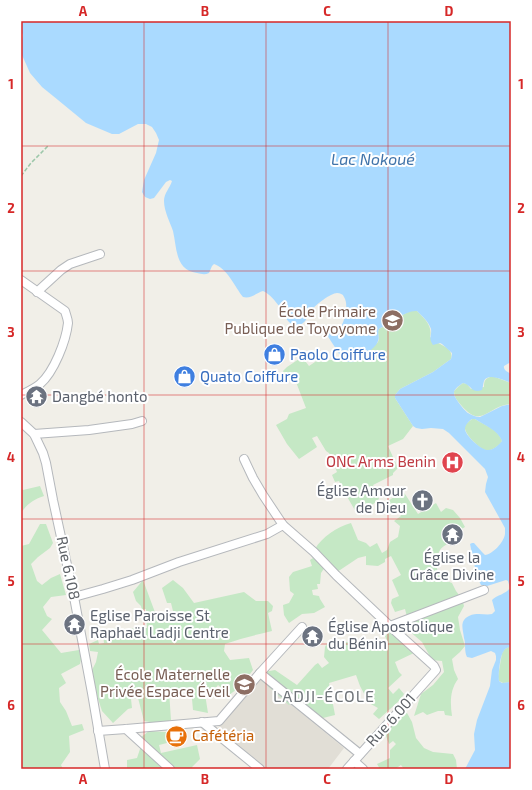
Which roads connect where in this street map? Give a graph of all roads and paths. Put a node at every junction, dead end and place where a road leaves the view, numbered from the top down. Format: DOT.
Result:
graph roads {
  1 [pos="49,146"];
  2 [pos="21,176"];
  3 [pos="100,254"];
  4 [pos="21,280"];
  5 [pos="37,292"];
  6 [pos="21,395"];
  7 [pos="21,422"];
  8 [pos="142,422"];
  9 [pos="34,434"];
  10 [pos="244,459"];
  11 [pos="284,525"];
  12 [pos="484,590"];
  13 [pos="74,597"];
  14 [pos="390,626"];
  15 [pos="302,627"];
  16 [pos="260,672"];
  17 [pos="202,722"];
  18 [pos="126,729"];
  19 [pos="98,731"];
  20 [pos="360,754"];
  21 [pos="354,761"];
  22 [pos="104,769"];
  23 [pos="170,769"];
  24 [pos="260,769"];
  25 [pos="346,769"];
  26 [pos="363,769"];
  1 -- 2 [label="path"];
  3 -- 5 [label="street"];
  4 -- 5 [label="street"];
  5 -- 6 [label="street"];
  7 -- 9 [label="street, Rue 6.108"];
  8 -- 9 [label="street"];
  9 -- 13 [label="street, Rue 6.108"];
  10 -- 11 [label="street"];
  11 -- 13 [label="street"];
  11 -- 14 [label="street"];
  12 -- 14 [label="street"];
  13 -- 19 [label="street, Rue 6.108"];
  14 -- 20 [label="street, Rue 6.001"];
  15 -- 16 [label="street"];
  16 -- 17 [label="street"];
  16 -- 20 [label="street"];
  17 -- 18 [label="street"];
  17 -- 24 [label="street"];
  18 -- 19 [label="street"];
  18 -- 23 [label="street"];
  19 -- 22 [label="street, Rue 6.108"];
  20 -- 21 [label="street, Rue 6.001"];
  21 -- 25 [label="street, Rue 6.001"];
  21 -- 26 [label="street"];
}
